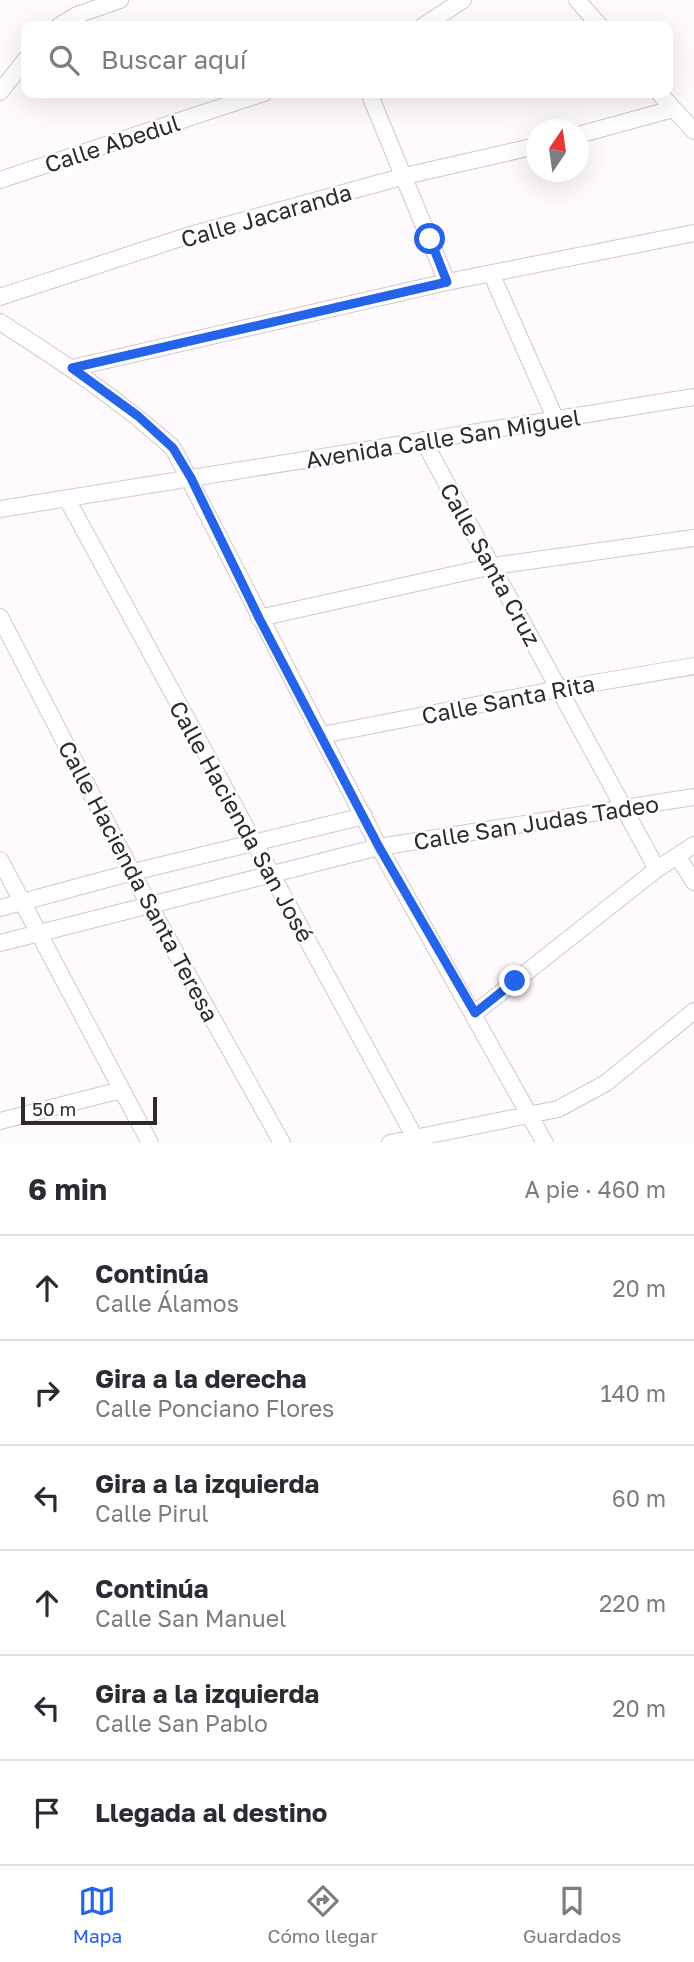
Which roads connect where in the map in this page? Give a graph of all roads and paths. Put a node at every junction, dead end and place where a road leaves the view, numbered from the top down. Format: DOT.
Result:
graph roads {
  1 [pos="120,0"];
  2 [pos="463,0"];
  3 [pos="577,0"];
  4 [pos="67,21"];
  5 [pos="431,21"];
  6 [pos="596,21"];
  7 [pos="21,65"];
  8 [pos="0,92"];
  9 [pos="249,98"];
  10 [pos="371,98"];
  11 [pos="663,98"];
  12 [pos="673,109"];
  13 [pos="694,131"];
  14 [pos="589,132"];
  15 [pos="526,148"];
  16 [pos="405,176"];
  17 [pos="0,180"];
  18 [pos="694,233"];
  19 [pos="491,274"];
  20 [pos="447,282"];
  21 [pos="0,297"];
  22 [pos="0,322"];
  23 [pos="72,368"];
  24 [pos="694,397"];
  25 [pos="556,420"];
  26 [pos="423,440"];
  27 [pos="191,478"];
  28 [pos="67,499"];
  29 [pos="0,509"];
  30 [pos="694,538"];
  31 [pos="493,566"];
  32 [pos="0,617"];
  33 [pos="259,618"];
  34 [pos="694,666"];
  35 [pos="559,689"];
  36 [pos="322,735"];
  37 [pos="694,797"];
  38 [pos="624,807"];
  39 [pos="364,816"];
  40 [pos="253,842"];
  41 [pos="694,845"];
  42 [pos="379,847"];
  43 [pos="678,857"];
  44 [pos="0,860"];
  45 [pos="657,869"];
  46 [pos="133,872"];
  47 [pos="271,873"];
  48 [pos="694,882"];
  49 [pos="23,902"];
  50 [pos="148,904"];
  51 [pos="0,908"];
  52 [pos="40,932"];
  53 [pos="0,943"];
  54 [pos="694,1010"];
  55 [pos="475,1013"];
  56 [pos="121,1090"];
  57 [pos="529,1116"];
  58 [pos="0,1121"];
  59 [pos="416,1140"];
  60 [pos="150,1143"];
  61 [pos="282,1143"];
  62 [pos="390,1143"];
  63 [pos="545,1143"];
  1 -- 4 [label="street"];
  2 -- 5 [label="street"];
  3 -- 6 [label="street"];
  7 -- 8 [label="street"];
  9 -- 17 [label="street, Calle Abedul"];
  10 -- 16 [label="street"];
  11 -- 12 [label="street"];
  12 -- 13 [label="street"];
  12 -- 14 [label="street"];
  15 -- 16 [label="street, Calle Jacaranda"];
  16 -- 20 [label="street"];
  16 -- 21 [label="street, Calle Jacaranda"];
  18 -- 19 [label="street"];
  19 -- 20 [label="street"];
  19 -- 25 [label="street"];
  20 -- 23 [label="street"];
  22 -- 23 [label="street"];
  23 -- 27 [label="street"];
  24 -- 25 [label="street, Avenida Calle San Miguel"];
  25 -- 26 [label="street, Avenida Calle San Miguel"];
  26 -- 27 [label="street, Avenida Calle San Miguel"];
  26 -- 31 [label="street, Calle Santa Cruz"];
  27 -- 28 [label="street, Avenida Calle San Miguel"];
  27 -- 33 [label="street"];
  28 -- 29 [label="street, Avenida Calle San Miguel"];
  28 -- 40 [label="street, Calle Hacienda San José"];
  30 -- 31 [label="street"];
  31 -- 33 [label="street"];
  31 -- 35 [label="street, Calle Santa Cruz"];
  32 -- 46 [label="street, Calle Hacienda Santa Teresa"];
  33 -- 36 [label="street"];
  34 -- 35 [label="street, Calle Santa Rita"];
  35 -- 36 [label="street, Calle Santa Rita"];
  35 -- 38 [label="street, Calle Santa Cruz"];
  36 -- 39 [label="street"];
  37 -- 38 [label="street, Calle San Judas Tadeo"];
  38 -- 42 [label="street, Calle San Judas Tadeo"];
  38 -- 45 [label="street, Calle Santa Cruz"];
  39 -- 40 [label="street"];
  39 -- 42 [label="street"];
  40 -- 46 [label="street"];
  40 -- 47 [label="street, Calle Hacienda San José"];
  41 -- 43 [label="street"];
  42 -- 47 [label="street, Calle San Judas Tadeo"];
  42 -- 55 [label="street"];
  43 -- 45 [label="street"];
  43 -- 48 [label="street"];
  44 -- 49 [label="street"];
  45 -- 55 [label="street"];
  46 -- 49 [label="street"];
  46 -- 50 [label="street, Calle Hacienda Santa Teresa"];
  47 -- 50 [label="street, Calle San Judas Tadeo"];
  47 -- 59 [label="street, Calle Hacienda San José"];
  49 -- 51 [label="street"];
  49 -- 52 [label="street"];
  50 -- 52 [label="street, Calle San Judas Tadeo"];
  50 -- 61 [label="street, Calle Hacienda Santa Teresa"];
  52 -- 53 [label="street, Calle San Judas Tadeo"];
  52 -- 56 [label="street"];
  54 -- 57 [label="street"];
  55 -- 57 [label="street"];
  56 -- 58 [label="street"];
  56 -- 60 [label="street"];
  57 -- 59 [label="street"];
  57 -- 63 [label="street"];
  59 -- 62 [label="street"];
}
